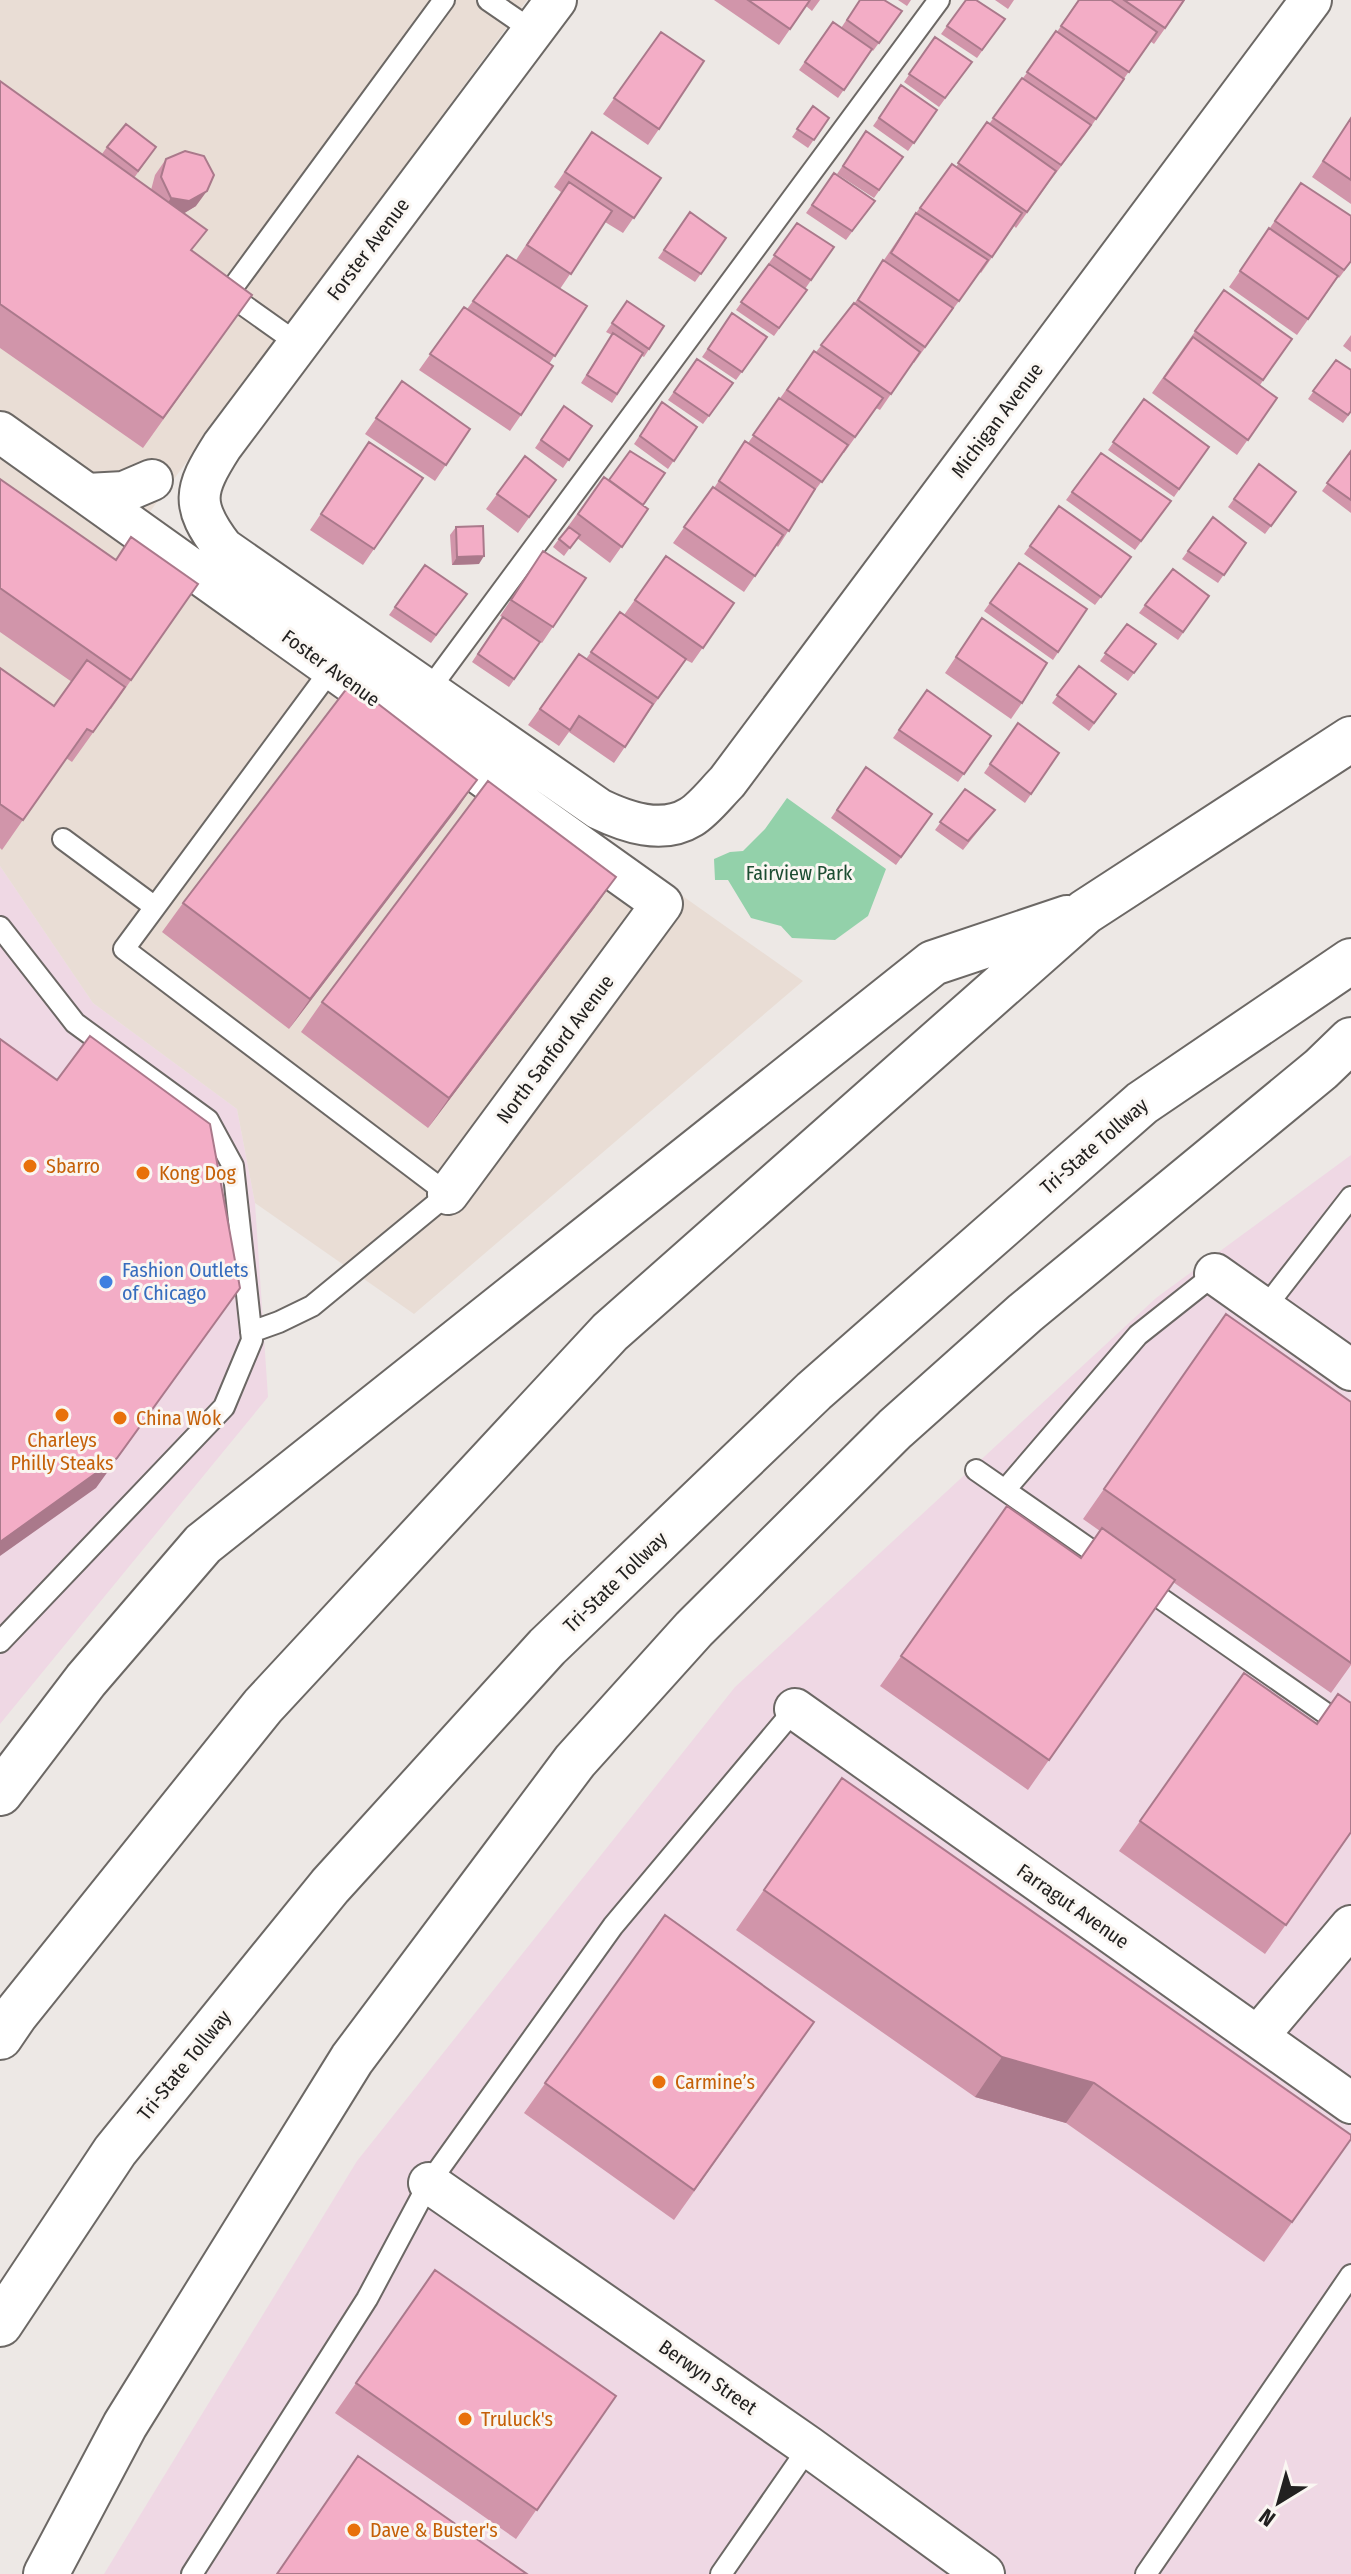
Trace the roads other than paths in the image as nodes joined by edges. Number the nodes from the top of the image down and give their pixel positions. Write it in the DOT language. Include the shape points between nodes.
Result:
graph roads {
  1 [pos="444,0"];
  2 [pos="488,0"];
  3 [pos="939,0"];
  4 [pos="1311,0"];
  5 [pos="545,15"];
  6 [pos="297,343"];
  7 [pos="0,432"];
  8 [pos="152,480"];
  9 [pos="87,494"];
  10 [pos="198,508"];
  11 [pos="332,668"];
  12 [pos="428,691"];
  13 [pos="1351,739"];
  14 [pos="670,824"];
  15 [pos="63,839"];
  16 [pos="662,904"];
  17 [pos="155,907"];
  18 [pos="1085,912"];
  19 [pos="0,927"];
  20 [pos="1351,961"];
  21 [pos="1351,1040"];
  22 [pos="448,1194"];
  23 [pos="1351,1197"];
  24 [pos="1215,1274"];
  25 [pos="1264,1309"];
  26 [pos="251,1332"];
  27 [pos="1351,1370"];
  28 [pos="976,1470"];
  29 [pos="1005,1490"];
  30 [pos="0,1642"];
  31 [pos="795,1709"];
  32 [pos="1351,1731"];
  33 [pos="0,1793"];
  34 [pos="1351,1926"];
  35 [pos="1258,2036"];
  36 [pos="0,2037"];
  37 [pos="1351,2103"];
  38 [pos="429,2183"];
  39 [pos="1351,2275"];
  40 [pos="0,2324"];
  41 [pos="809,2447"];
  42 [pos="46,2574"];
  43 [pos="192,2574"];
  44 [pos="721,2574"];
  45 [pos="984,2574"];
  46 [pos="1146,2574"];
  1 -- 6 [label="lane" via="228,294"];
  2 -- 5 [label="lane"];
  3 -- 12 [label="lane"];
  4 -- 14 [label="street, Michigan Avenue" via="727,782 689,818"];
  5 -- 6 [label="street, Forster Avenue"];
  6 -- 10 [label="street, Forster Avenue" via="203,476"];
  7 -- 9 [label="street, Foster Avenue"];
  8 -- 9 [label="street" via="124,492"];
  9 -- 11 [label="street, Foster Avenue"];
  10 -- 12 [label="street, Foster Avenue" via="223,548"];
  11 -- 16 [label="street, Foster Avenue"];
  11 -- 17 [label="lane"];
  12 -- 14 [label="street, Foster Avenue" via="599,809 623,821"];
  13 -- 18 [label="highway"];
  15 -- 17 [label="lane"];
  16 -- 22 [label="street, North Sanford Avenue"];
  17 -- 22 [label="lane" via="124,949"];
  18 -- 33 [label="highway" via="933,963 203,1544 86,1680"];
  18 -- 36 [label="highway" via="610,1332 263,1706"];
  19 -- 26 [label="lane" via="75,1023 208,1120 233,1166"];
  20 -- 40 [label="highway, Tri-State Tollway" via="1142,1103 814,1391 547,1647 330,1886 115,2151"];
  21 -- 42 [label="highway" via="895,1429 694,1629 575,1761 352,2059 125,2425"];
  22 -- 26 [label="lane" via="312,1306"];
  23 -- 25 [label="lane"];
  24 -- 25 [label="street"];
  24 -- 29 [label="lane" via="1138,1335"];
  25 -- 27 [label="street"];
  26 -- 30 [label="lane" via="224,1407"];
  28 -- 29 [label="lane"];
  29 -- 32 [label="lane"];
  31 -- 35 [label="street, Farragut Avenue"];
  31 -- 38 [label="lane" via="613,1926"];
  34 -- 35 [label="street"];
  35 -- 37 [label="street, Farragut Avenue"];
  38 -- 41 [label="street, Berwyn Street"];
  38 -- 43 [label="lane" via="367,2299"];
  39 -- 46 [label="lane"];
  41 -- 44 [label="lane"];
  41 -- 45 [label="street, Berwyn Street"];
}
